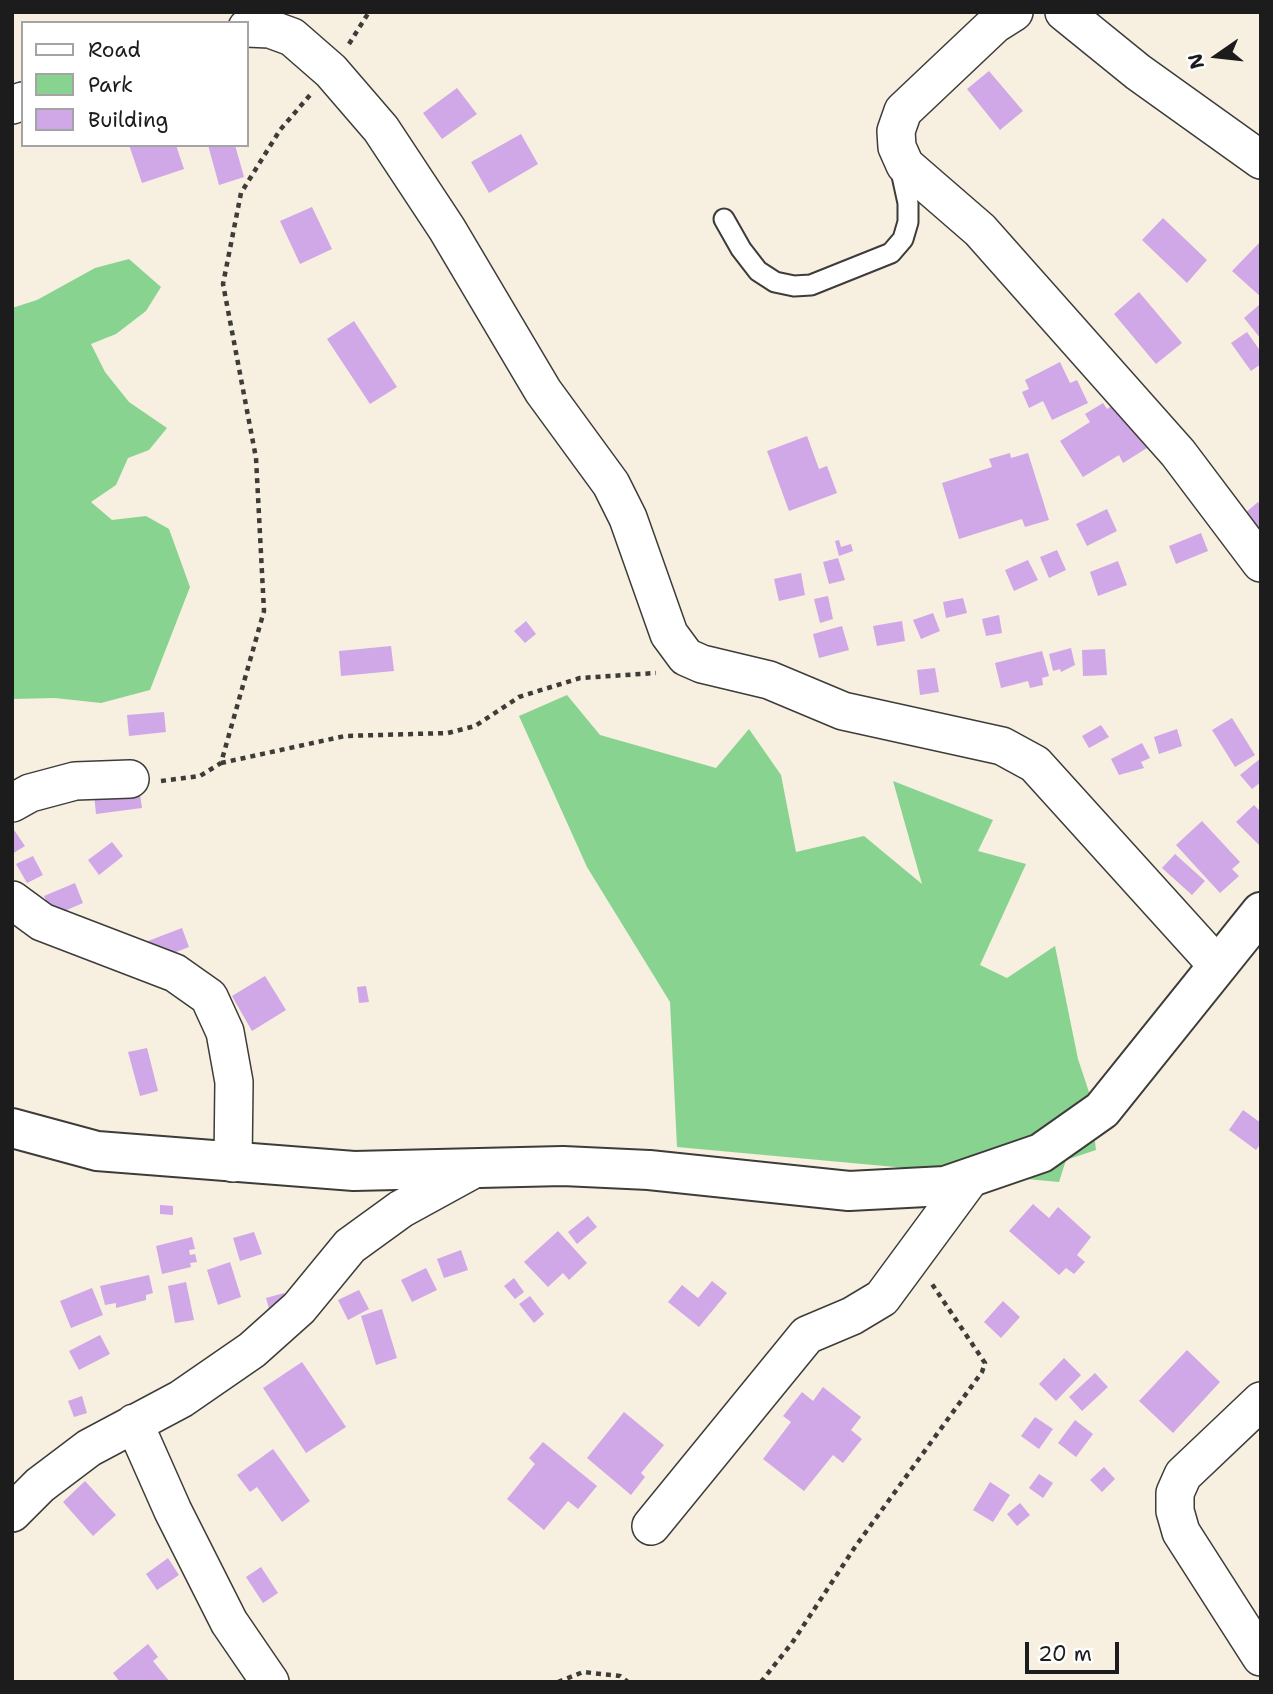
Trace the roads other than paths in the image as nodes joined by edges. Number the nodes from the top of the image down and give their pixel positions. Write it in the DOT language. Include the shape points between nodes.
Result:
graph roads {
  1 [pos="261,12"];
  2 [pos="1014,12"];
  3 [pos="1064,12"];
  4 [pos="248,25"];
  5 [pos="248,26"];
  6 [pos="897,148"];
  7 [pos="1261,160"];
  8 [pos="724,219"];
  9 [pos="1261,563"];
  10 [pos="130,779"];
  11 [pos="12,803"];
  12 [pos="12,900"];
  13 [pos="1261,912"];
  14 [pos="1217,965"];
  15 [pos="12,1128"];
  16 [pos="233,1163"];
  17 [pos="474,1169"];
  18 [pos="969,1180"];
  19 [pos="1261,1401"];
  20 [pos="134,1423"];
  21 [pos="12,1514"];
  22 [pos="651,1527"];
  23 [pos="1261,1657"];
  24 [pos="270,1682"];
  1 -- 4 [label="street"];
  2 -- 6 [label="street" via="995,24 903,111 896,131"];
  3 -- 7 [label="street" via="1138,72"];
  5 -- 14 [label="street" via="292,37 331,71 381,129 447,229 543,391 611,484 628,518 669,634 686,657 769,680 843,711 1002,746 1035,764"];
  6 -- 8 [label="lane" via="908,203 903,239 891,253 857,267 811,285 775,282 758,271"];
  6 -- 9 [label="street" via="905,165 980,230 1178,453"];
  10 -- 11 [label="street" via="75,781 30,793"];
  12 -- 16 [label="street" via="41,922 175,974 209,997 225,1032 234,1082"];
  13 -- 14 [label="street"];
  14 -- 18 [label="street" via="1101,1110 1041,1153"];
  15 -- 16 [label="street" via="97,1151"];
  16 -- 17 [label="street" via="354,1171"];
  17 -- 18 [label="street" via="563,1166 649,1170 849,1191 933,1188"];
  17 -- 20 [label="street" via="401,1209 350,1246 299,1308 252,1350 181,1399"];
  18 -- 22 [label="street" via="882,1298 807,1335"];
  19 -- 23 [label="street" via="1183,1475 1175,1493 1175,1511 1181,1532"];
  20 -- 21 [label="street" via="89,1448"];
  20 -- 24 [label="street" via="229,1622"];
}
